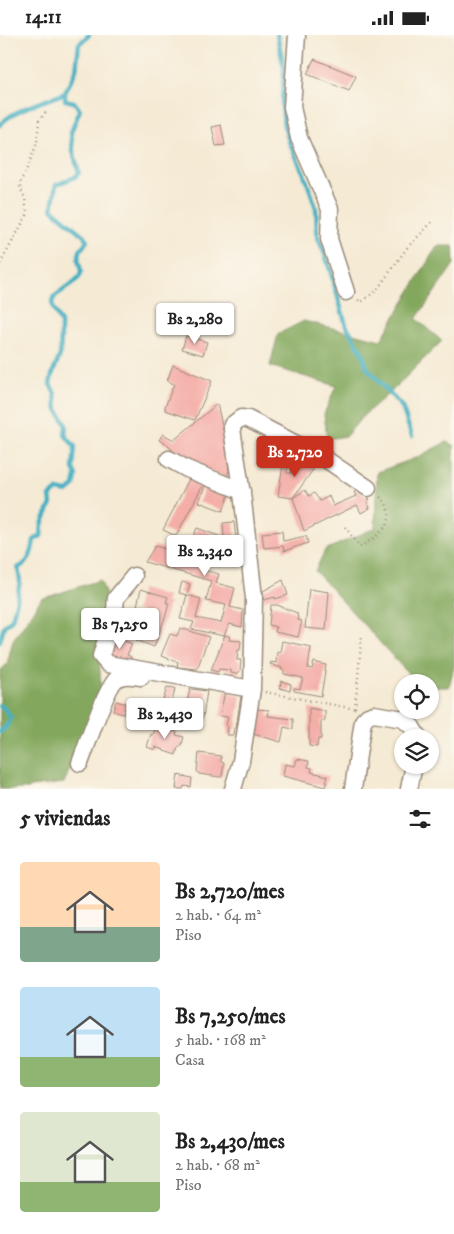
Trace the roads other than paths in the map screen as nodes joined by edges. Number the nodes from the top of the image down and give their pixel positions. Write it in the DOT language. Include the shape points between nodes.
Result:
graph roads {
  1 [pos="298,36"];
  2 [pos="346,292"];
  3 [pos="169,459"];
  4 [pos="368,488"];
  5 [pos="242,491"];
  6 [pos="134,576"];
  7 [pos="206,680"];
  8 [pos="252,689"];
  9 [pos="413,729"];
  10 [pos="80,763"];
  11 [pos="412,774"];
  12 [pos="233,789"];
  13 [pos="353,789"];
  14 [pos="409,789"];
  1 -- 2 [label="street" via="292,107 299,139 330,209 329,239"];
  3 -- 5 [label="street"];
  4 -- 5 [label="street" via="327,460 241,418 235,421 232,429"];
  5 -- 8 [label="street" via="254,598"];
  6 -- 7 [label="street" via="116,598 116,609 101,656 104,661"];
  7 -- 8 [label="street"];
  7 -- 10 [label="street" via="178,682 126,676 116,679"];
  8 -- 12 [label="street" via="241,761"];
  9 -- 13 [label="street" via="403,719 359,715"];
  11 -- 14 [label="street"];
}
